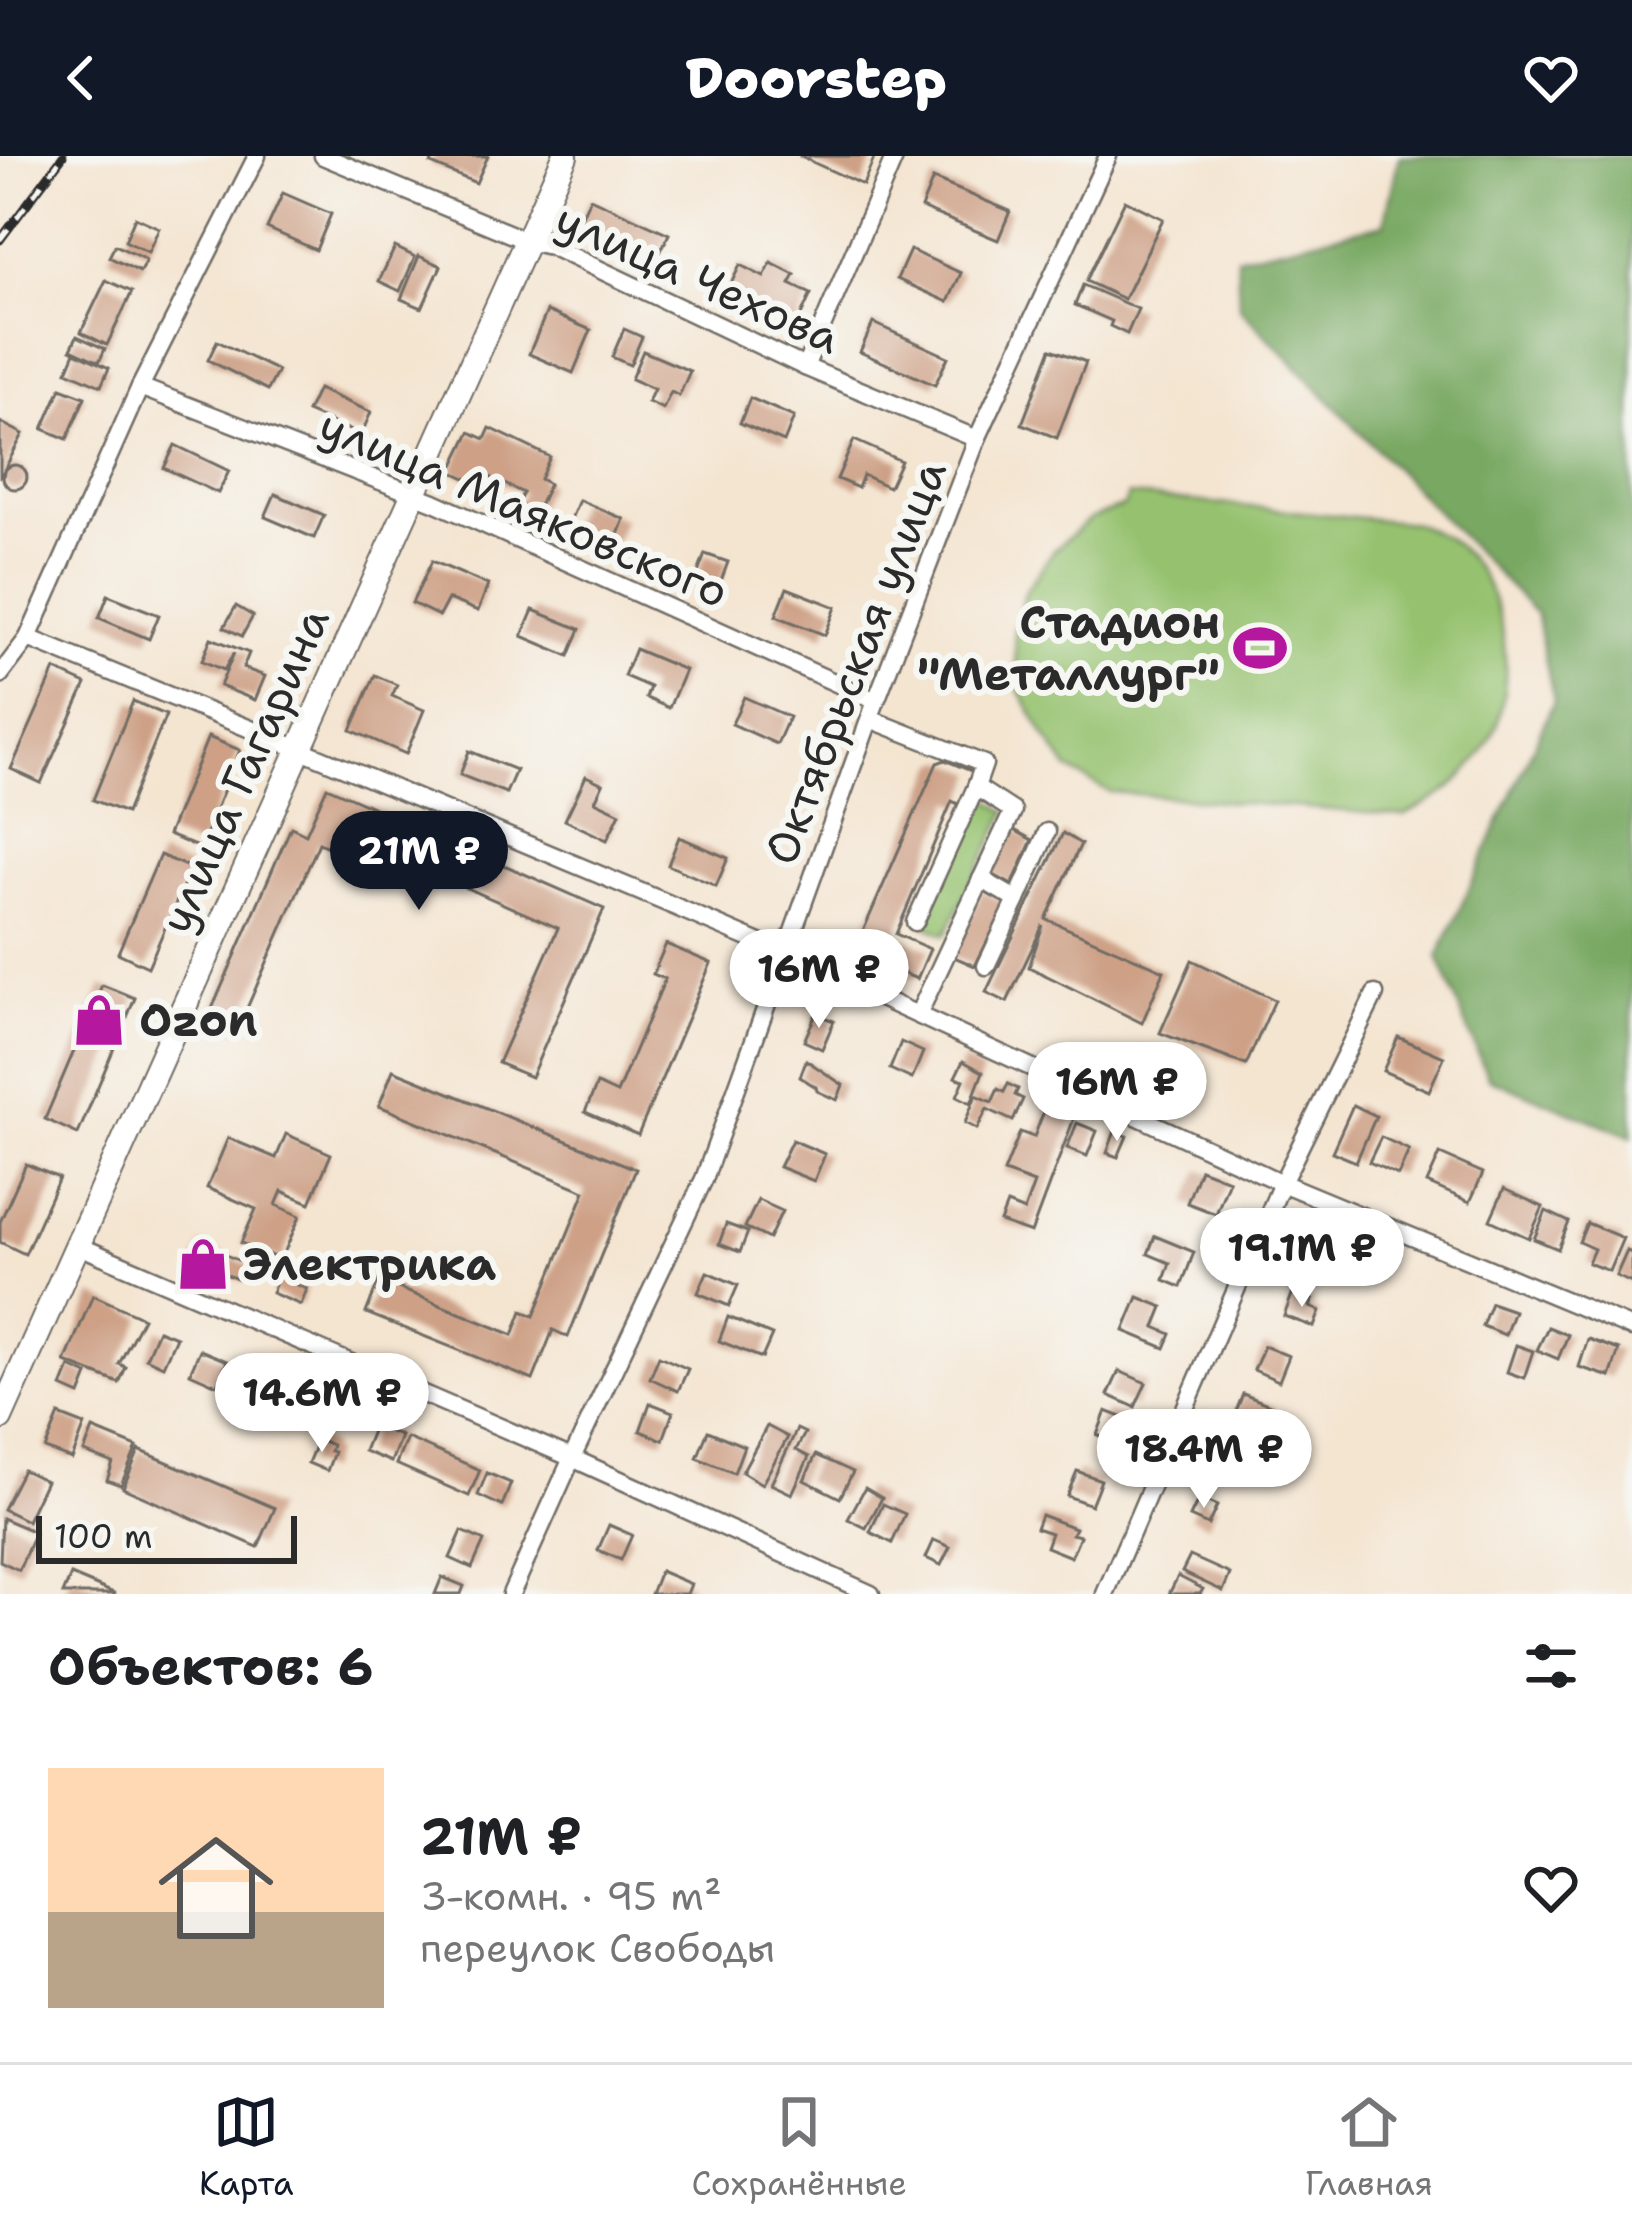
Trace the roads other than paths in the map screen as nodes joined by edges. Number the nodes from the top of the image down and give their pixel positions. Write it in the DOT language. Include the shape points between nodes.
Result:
graph roads {
  1 [pos="257,156"];
  2 [pos="323,156"];
  3 [pos="565,156"];
  4 [pos="895,156"];
  5 [pos="1108,156"];
  6 [pos="527,241"];
  7 [pos="805,367"];
  8 [pos="140,387"];
  9 [pos="977,439"];
  10 [pos="411,495"];
  11 [pos="28,638"];
  12 [pos="0,675"];
  13 [pos="873,710"];
  14 [pos="301,749"];
  15 [pos="976,788"];
  16 [pos="1047,832"];
  17 [pos="981,879"];
  18 [pos="1018,900"];
  19 [pos="915,922"];
  20 [pos="783,953"];
  21 [pos="986,966"];
  22 [pos="1375,994"];
  23 [pos="918,1015"];
  24 [pos="1282,1183"];
  25 [pos="77,1245"];
  26 [pos="1632,1328"];
  27 [pos="0,1418"];
  28 [pos="572,1457"];
  29 [pos="511,1594"];
  30 [pos="871,1594"];
  31 [pos="1105,1594"];
  1 -- 8 [label="street"];
  2 -- 6 [label="street, улица Чехова"];
  3 -- 6 [label="main road, улица Гагарина"];
  4 -- 7 [label="street"];
  5 -- 9 [label="street, Октябрьская улица"];
  6 -- 7 [label="street, улица Чехова"];
  6 -- 10 [label="main road, улица Гагарина"];
  7 -- 9 [label="street, улица Чехова"];
  8 -- 10 [label="street, улица Маяковского"];
  8 -- 11 [label="street"];
  9 -- 13 [label="street, Октябрьская улица"];
  10 -- 13 [label="street, улица Маяковского"];
  10 -- 14 [label="main road, улица Гагарина"];
  11 -- 12 [label="street"];
  11 -- 14 [label="street"];
  13 -- 15 [label="street, улица Маяковского" via="984,764"];
  13 -- 20 [label="street, Октябрьская улица"];
  14 -- 20 [label="street"];
  14 -- 25 [label="main road, улица Гагарина"];
  15 -- 17 [label="street" via="1012,811"];
  15 -- 19 [label="street"];
  16 -- 18 [label="street"];
  17 -- 18 [label="street"];
  17 -- 23 [label="street"];
  18 -- 21 [label="street"];
  20 -- 23 [label="street"];
  20 -- 28 [label="street, Октябрьская улица" via="704,1179"];
  22 -- 24 [label="street"];
  23 -- 24 [label="street"];
  24 -- 26 [label="street"];
  24 -- 31 [label="street"];
  25 -- 27 [label="main road, улица Гагарина"];
  25 -- 28 [label="street"];
  28 -- 29 [label="street, Октябрьская улица"];
  28 -- 30 [label="street"];
}
